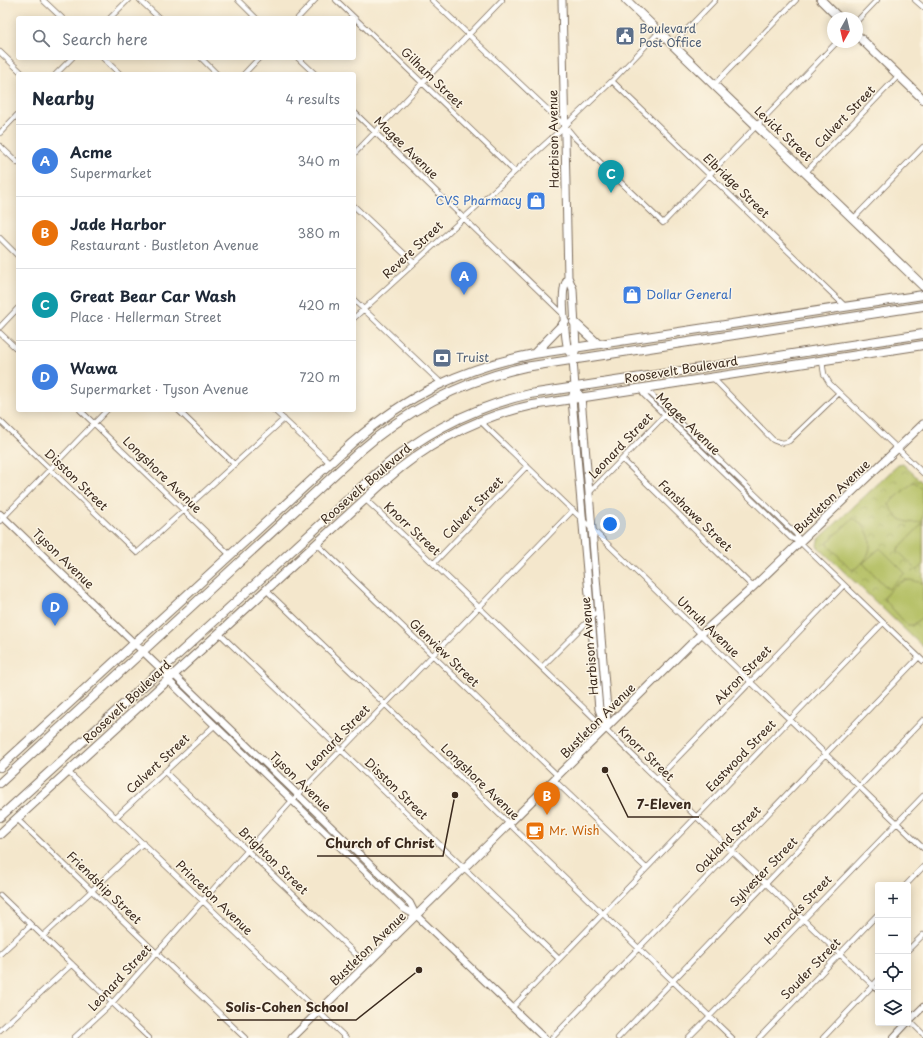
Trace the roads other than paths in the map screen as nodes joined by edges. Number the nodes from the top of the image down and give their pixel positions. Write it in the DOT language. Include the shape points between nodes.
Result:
graph roads {
  1 [pos="43,0"];
  2 [pos="128,0"];
  3 [pos="140,0"];
  4 [pos="238,0"];
  5 [pos="315,0"];
  6 [pos="336,0"];
  7 [pos="432,0"];
  8 [pos="562,0"];
  9 [pos="715,0"];
  10 [pos="796,0"];
  11 [pos="820,0"];
  12 [pos="877,0"];
  13 [pos="915,0"];
  14 [pos="500,1"];
  15 [pos="631,2"];
  16 [pos="923,7"];
  17 [pos="833,12"];
  18 [pos="863,15"];
  19 [pos="60,16"];
  20 [pos="112,16"];
  21 [pos="157,16"];
  22 [pos="254,16"];
  23 [pos="300,16"];
  24 [pos="353,16"];
  25 [pos="356,19"];
  26 [pos="659,32"];
  27 [pos="469,35"];
  28 [pos="863,41"];
  29 [pos="672,45"];
  30 [pos="831,48"];
  31 [pos="0,52"];
  32 [pos="70,60"];
  33 [pos="105,60"];
  34 [pos="202,60"];
  35 [pos="257,60"];
  36 [pos="300,60"];
  37 [pos="21,72"];
  38 [pos="58,72"];
  39 [pos="118,72"];
  40 [pos="215,72"];
  41 [pos="246,72"];
  42 [pos="312,72"];
  43 [pos="899,75"];
  44 [pos="612,81"];
  45 [pos="422,83"];
  46 [pos="714,85"];
  47 [pos="923,99"];
  48 [pos="356,114"];
  49 [pos="16,116"];
  50 [pos="564,126"];
  51 [pos="756,126"];
  52 [pos="375,132"];
  53 [pos="0,133"];
  54 [pos="0,146"];
  55 [pos="923,147"];
  56 [pos="356,152"];
  57 [pos="16,161"];
  58 [pos="514,171"];
  59 [pos="806,172"];
  60 [pos="709,175"];
  61 [pos="356,208"];
  62 [pos="463,218"];
  63 [pos="854,218"];
  64 [pos="0,238"];
  65 [pos="16,254"];
  66 [pos="414,263"];
  67 [pos="568,277"];
  68 [pos="923,286"];
  69 [pos="923,295"];
  70 [pos="356,302"];
  71 [pos="923,306"];
  72 [pos="846,307"];
  73 [pos="364,309"];
  74 [pos="16,310"];
  75 [pos="826,310"];
  76 [pos="356,316"];
  77 [pos="565,319"];
  78 [pos="574,322"];
  79 [pos="0,327"];
  80 [pos="780,328"];
  81 [pos="0,333"];
  82 [pos="923,334"];
  83 [pos="647,337"];
  84 [pos="696,341"];
  85 [pos="598,344"];
  86 [pos="923,345"];
  87 [pos="16,348"];
  88 [pos="576,348"];
  89 [pos="567,349"];
  90 [pos="813,351"];
  91 [pos="534,354"];
  92 [pos="573,360"];
  93 [pos="822,361"];
  94 [pos="773,368"];
  95 [pos="712,378"];
  96 [pos="441,383"];
  97 [pos="575,387"];
  98 [pos="640,388"];
  99 [pos="839,393"];
  100 [pos="576,398"];
  101 [pos="668,411"];
  102 [pos="82,412"];
  103 [pos="105,412"];
  104 [pos="180,412"];
  105 [pos="276,412"];
  106 [pos="664,415"];
  107 [pos="284,419"];
  108 [pos="0,421"];
  109 [pos="480,421"];
  110 [pos="94,424"];
  111 [pos="923,424"];
  112 [pos="898,449"];
  113 [pos="622,459"];
  114 [pos="330,464"];
  115 [pos="234,465"];
  116 [pos="527,466"];
  117 [pos="50,469"];
  118 [pos="730,471"];
  119 [pos="923,473"];
  120 [pos="726,475"];
  121 [pos="588,494"];
  122 [pos="365,498"];
  123 [pos="573,510"];
  124 [pos="184,511"];
  125 [pos="1,517"];
  126 [pos="582,520"];
  127 [pos="591,528"];
  128 [pos="800,542"];
  129 [pos="316,543"];
  130 [pos="230,555"];
  131 [pos="434,563"];
  132 [pos="844,584"];
  133 [pos="753,587"];
  134 [pos="266,590"];
  135 [pos="479,606"];
  136 [pos="598,611"];
  137 [pos="592,618"];
  138 [pos="883,623"];
  139 [pos="219,633"];
  140 [pos="701,634"];
  141 [pos="134,643"];
  142 [pos="142,651"];
  143 [pos="432,655"];
  144 [pos="921,659"];
  145 [pos="542,667"];
  146 [pos="162,670"];
  147 [pos="171,677"];
  148 [pos="751,681"];
  149 [pos="385,704"];
  150 [pos="115,714"];
  151 [pos="790,720"];
  152 [pos="923,720"];
  153 [pos="215,725"];
  154 [pos="606,729"];
  155 [pos="233,732"];
  156 [pos="228,737"];
  157 [pos="342,750"];
  158 [pos="826,754"];
  159 [pos="0,766"];
  160 [pos="68,772"];
  161 [pos="165,772"];
  162 [pos="556,778"];
  163 [pos="658,779"];
  164 [pos="0,783"];
  165 [pos="860,787"];
  166 [pos="297,795"];
  167 [pos="923,796"];
  168 [pos="292,801"];
  169 [pos="696,816"];
  170 [pos="0,817"];
  171 [pos="115,818"];
  172 [pos="17,819"];
  173 [pos="897,823"];
  174 [pos="510,824"];
  175 [pos="0,834"];
  176 [pos="143,843"];
  177 [pos="923,848"];
  178 [pos="247,850"];
  179 [pos="731,851"];
  180 [pos="923,867"];
  181 [pos="464,868"];
  182 [pos="646,868"];
  183 [pos="909,882"];
  184 [pos="766,884"];
  185 [pos="92,890"];
  186 [pos="0,895"];
  187 [pos="202,901"];
  188 [pos="603,913"];
  189 [pos="417,916"];
  190 [pos="875,917"];
  191 [pos="803,920"];
  192 [pos="31,925"];
  193 [pos="923,935"];
  194 [pos="42,936"];
  195 [pos="911,947"];
  196 [pos="639,948"];
  197 [pos="157,953"];
  198 [pos="0,954"];
  199 [pos="840,954"];
  200 [pos="558,959"];
  201 [pos="72,964"];
  202 [pos="367,965"];
  203 [pos="673,981"];
  204 [pos="875,984"];
  205 [pos="873,986"];
  206 [pos="112,1003"];
  207 [pos="923,1007"];
  208 [pos="512,1008"];
  209 [pos="319,1012"];
  210 [pos="710,1016"];
  211 [pos="911,1018"];
  212 [pos="911,1024"];
  213 [pos="904,1026"];
  214 [pos="0,1030"];
  215 [pos="923,1034"];
  216 [pos="74,1038"];
  217 [pos="149,1038"];
  218 [pos="245,1038"];
  219 [pos="292,1038"];
  220 [pos="346,1038"];
  221 [pos="544,1038"];
  222 [pos="552,1038"];
  223 [pos="618,1038"];
  224 [pos="688,1038"];
  225 [pos="732,1038"];
  226 [pos="759,1038"];
  227 [pos="823,1038"];
  228 [pos="893,1038"];
  1 -- 19 [label="street"];
  2 -- 20 [label="street"];
  3 -- 21 [label="street"];
  4 -- 22 [label="street"];
  5 -- 23 [label="street"];
  6 -- 24 [label="street, Gilham Street"];
  7 -- 27 [label="street"];
  8 -- 50 [label="main road, Harbison Avenue"];
  9 -- 29 [label="street"];
  10 -- 46 [label="street"];
  11 -- 17 [label="highway"];
  12 -- 18 [label="street"];
  13 -- 16 [label="street"];
  14 -- 27 [label="street"];
  15 -- 26 [label="highway, Levick Street"];
  25 -- 45 [label="street, Gilham Street"];
  26 -- 29 [label="highway, Levick Street"];
  26 -- 44 [label="street, Revere Street"];
  27 -- 45 [label="street"];
  27 -- 50 [label="street"];
  28 -- 43 [label="highway"];
  29 -- 46 [label="highway, Levick Street"];
  30 -- 51 [label="street"];
  31 -- 37 [label="street"];
  32 -- 38 [label="street"];
  33 -- 39 [label="street"];
  34 -- 40 [label="street"];
  35 -- 41 [label="street"];
  36 -- 42 [label="street"];
  43 -- 47 [label="highway"];
  43 -- 59 [label="street, Calvert Street"];
  44 -- 50 [label="street, Revere Street"];
  44 -- 60 [label="street, Elbridge Street"];
  45 -- 52 [label="street"];
  45 -- 58 [label="street, Gilham Street"];
  46 -- 51 [label="highway, Levick Street"];
  48 -- 52 [label="street, Magee Avenue"];
  49 -- 53 [label="street"];
  50 -- 58 [label="street, Revere Street"];
  50 -- 60 [label="street" via="663,223"];
  50 -- 67 [label="main road, Harbison Avenue"];
  51 -- 59 [label="highway, Levick Street"];
  51 -- 60 [label="street"];
  52 -- 56 [label="street"];
  52 -- 62 [label="street, Magee Avenue"];
  54 -- 57 [label="street"];
  55 -- 63 [label="street"];
  58 -- 62 [label="street, Revere Street"];
  59 -- 63 [label="highway, Levick Street"];
  60 -- 72 [label="street, Elbridge Street"];
  61 -- 66 [label="street"];
  62 -- 66 [label="street, Revere Street"];
  62 -- 77 [label="street, Magee Avenue"];
  63 -- 68 [label="highway, Levick Street"];
  64 -- 65 [label="street"];
  66 -- 73 [label="street, Revere Street"];
  67 -- 77 [label="main road, Harbison Avenue" via="564,289"];
  67 -- 78 [label="main road, Harbison Avenue" via="573,289"];
  69 -- 72 [label="highway"];
  70 -- 73 [label="street"];
  71 -- 80 [label="highway"];
  72 -- 75 [label="highway"];
  73 -- 76 [label="street, Revere Street"];
  73 -- 96 [label="street"];
  74 -- 79 [label="street"];
  75 -- 80 [label="highway"];
  75 -- 83 [label="highway"];
  77 -- 89 [label="main road, Harbison Avenue"];
  77 -- 91 [label="highway"];
  78 -- 85 [label="highway"];
  78 -- 88 [label="main road, Harbison Avenue"];
  80 -- 84 [label="highway"];
  81 -- 87 [label="street"];
  82 -- 90 [label="highway, Roosevelt Boulevard"];
  83 -- 84 [label="highway"];
  83 -- 85 [label="highway"];
  84 -- 92 [label="highway"];
  85 -- 88 [label="highway"];
  86 -- 93 [label="highway, Roosevelt Boulevard"];
  88 -- 89 [label="highway"];
  88 -- 92 [label="main road, Harbison Avenue"];
  89 -- 91 [label="highway"];
  89 -- 92 [label="main road, Harbison Avenue"];
  90 -- 94 [label="highway"];
  90 -- 97 [label="highway, Roosevelt Boulevard"];
  91 -- 96 [label="highway" via="485,366"];
  92 -- 97 [label="main road, Harbison Avenue"];
  92 -- 142 [label="highway" via="518,369 477,380 429,402 393,424 360,451"];
  93 -- 94 [label="highway, Roosevelt Boulevard"];
  93 -- 99 [label="street" via="826,378"];
  94 -- 95 [label="highway, Roosevelt Boulevard"];
  95 -- 98 [label="highway, Roosevelt Boulevard"];
  95 -- 99 [label="street" via="779,443 789,440"];
  96 -- 114 [label="highway" via="387,415"];
  97 -- 100 [label="main road, Harbison Avenue"];
  97 -- 146 [label="highway, Roosevelt Boulevard" via="486,406 442,426 409,446"];
  98 -- 100 [label="highway, Roosevelt Boulevard"];
  98 -- 101 [label="street, Magee Avenue" via="651,394"];
  98 -- 106 [label="street, Magee Avenue"];
  99 -- 112 [label="street"];
  100 -- 109 [label="highway, Roosevelt Boulevard" via="520,408"];
  100 -- 121 [label="main road, Harbison Avenue"];
  100 -- 126 [label="main road, Harbison Avenue"];
  101 -- 106 [label="street, Leonard Street"];
  101 -- 118 [label="street, Magee Avenue"];
  102 -- 110 [label="street, Longshore Avenue"];
  103 -- 110 [label="street"];
  104 -- 115 [label="street"];
  105 -- 107 [label="street"];
  106 -- 113 [label="street, Leonard Street"];
  106 -- 120 [label="street, Magee Avenue"];
  107 -- 114 [label="street"];
  107 -- 115 [label="street"];
  108 -- 117 [label="street, Disston Street"];
  109 -- 116 [label="street, Unruh Avenue"];
  109 -- 122 [label="highway, Roosevelt Boulevard" via="447,436 416,455"];
  110 -- 117 [label="street"];
  110 -- 124 [label="street, Longshore Avenue"];
  111 -- 112 [label="main road, Bustleton Avenue"];
  112 -- 119 [label="street"];
  112 -- 128 [label="main road, Bustleton Avenue"];
  113 -- 121 [label="street, Leonard Street"];
  113 -- 133 [label="street, Fanshawe Street"];
  114 -- 130 [label="highway"];
  115 -- 124 [label="street"];
  116 -- 123 [label="street, Unruh Avenue"];
  116 -- 131 [label="street, Calvert Street"];
  117 -- 124 [label="street, Disston Street" via="138,554"];
  117 -- 125 [label="street"];
  118 -- 120 [label="street"];
  118 -- 128 [label="street, Magee Avenue" via="796,534"];
  120 -- 128 [label="street, Magee Avenue" via="791,538"];
  121 -- 127 [label="main road, Harbison Avenue"];
  122 -- 129 [label="highway, Roosevelt Boulevard"];
  122 -- 131 [label="street, Knorr Street"];
  123 -- 126 [label="street, Unruh Avenue"];
  123 -- 135 [label="street, Leonard Street"];
  124 -- 130 [label="street, Longshore Avenue"];
  125 -- 141 [label="street, Tyson Avenue"];
  126 -- 127 [label="street, Unruh Avenue"];
  126 -- 137 [label="main road, Harbison Avenue"];
  127 -- 136 [label="main road, Harbison Avenue"];
  127 -- 140 [label="street, Unruh Avenue"];
  128 -- 132 [label="street, Magee Avenue"];
  128 -- 133 [label="main road, Bustleton Avenue"];
  129 -- 134 [label="highway, Roosevelt Boulevard"];
  129 -- 143 [label="street, Glenview Street"];
  130 -- 141 [label="highway"];
  131 -- 135 [label="street, Knorr Street"];
  132 -- 138 [label="street, Magee Avenue"];
  132 -- 148 [label="street, Akron Street"];
  133 -- 140 [label="main road, Bustleton Avenue"];
  134 -- 139 [label="highway, Roosevelt Boulevard"];
  134 -- 149 [label="street, Longshore Avenue"];
  135 -- 143 [label="street, Leonard Street"];
  135 -- 145 [label="street, Knorr Street"];
  136 -- 137 [label="street"];
  136 -- 154 [label="main road, Harbison Avenue" via="607,708"];
  137 -- 145 [label="street"];
  137 -- 154 [label="main road, Harbison Avenue" via="599,709"];
  138 -- 144 [label="street, Magee Avenue"];
  138 -- 151 [label="street, Eastwood Street"];
  139 -- 147 [label="highway, Roosevelt Boulevard"];
  139 -- 157 [label="street, Disston Street"];
  140 -- 148 [label="street, Unruh Avenue"];
  140 -- 154 [label="main road, Bustleton Avenue"];
  141 -- 142 [label="street, Tyson Avenue"];
  141 -- 159 [label="highway"];
  142 -- 146 [label="street, Tyson Avenue"];
  142 -- 164 [label="highway"];
  143 -- 149 [label="street, Leonard Street"];
  143 -- 162 [label="street, Glenview Street"];
  144 -- 158 [label="street, Oakland Street"];
  145 -- 154 [label="street, Knorr Street"];
  146 -- 147 [label="street, Tyson Avenue"];
  146 -- 150 [label="highway, Roosevelt Boulevard"];
  147 -- 153 [label="street, Tyson Avenue"];
  147 -- 155 [label="street, Tyson Avenue"];
  147 -- 160 [label="highway, Roosevelt Boulevard"];
  148 -- 151 [label="street, Unruh Avenue"];
  148 -- 163 [label="street, Akron Street"];
  149 -- 157 [label="street, Leonard Street"];
  149 -- 174 [label="street, Longshore Avenue"];
  150 -- 160 [label="highway"];
  150 -- 170 [label="highway, Roosevelt Boulevard"];
  151 -- 158 [label="street, Unruh Avenue"];
  151 -- 169 [label="street, Eastwood Street"];
  152 -- 165 [label="street, Sylvester Street"];
  153 -- 156 [label="street, Tyson Avenue"];
  153 -- 161 [label="street, Calvert Street"];
  154 -- 162 [label="main road, Bustleton Avenue"];
  154 -- 163 [label="street, Knorr Street"];
  155 -- 156 [label="street"];
  155 -- 166 [label="street, Tyson Avenue"];
  156 -- 168 [label="street, Tyson Avenue"];
  157 -- 166 [label="street, Leonard Street"];
  157 -- 181 [label="street, Disston Street"];
  158 -- 165 [label="street, Unruh Avenue"];
  158 -- 179 [label="street, Oakland Street"];
  160 -- 171 [label="street, Princeton Avenue"];
  160 -- 172 [label="highway, Roosevelt Boulevard"];
  161 -- 171 [label="street, Calvert Street"];
  161 -- 178 [label="street, Brighton Street"];
  162 -- 174 [label="main road, Bustleton Avenue"];
  162 -- 182 [label="street, Glenview Street"];
  163 -- 169 [label="street, Knorr Street"];
  165 -- 173 [label="street, Unruh Avenue"];
  165 -- 184 [label="street, Sylvester Street"];
  166 -- 168 [label="street, Leonard Street"];
  166 -- 189 [label="street, Tyson Avenue" via="410,903"];
  167 -- 173 [label="street, Horrocks Street"];
  168 -- 178 [label="street, Leonard Street"];
  168 -- 189 [label="street, Tyson Avenue" via="404,908"];
  169 -- 179 [label="street, Knorr Street"];
  169 -- 182 [label="street, Eastwood Street"];
  171 -- 176 [label="street, Princeton Avenue"];
  172 -- 175 [label="highway, Roosevelt Boulevard"];
  172 -- 185 [label="street, Friendship Street"];
  173 -- 177 [label="street, Unruh Avenue"];
  173 -- 191 [label="street, Horrocks Street"];
  174 -- 181 [label="main road, Bustleton Avenue"];
  174 -- 188 [label="street, Longshore Avenue"];
  176 -- 185 [label="street"];
  176 -- 187 [label="street, Princeton Avenue"];
  178 -- 187 [label="street, Leonard Street"];
  178 -- 202 [label="street, Brighton Street"];
  179 -- 184 [label="street, Knorr Street"];
  179 -- 196 [label="street, Oakland Street"];
  180 -- 183 [label="street"];
  181 -- 189 [label="main road, Bustleton Avenue"];
  181 -- 200 [label="street, Disston Street"];
  182 -- 188 [label="street, Eastwood Street"];
  184 -- 191 [label="street, Knorr Street"];
  184 -- 203 [label="street, Sylvester Street"];
  185 -- 194 [label="street"];
  185 -- 197 [label="street, Friendship Street"];
  186 -- 192 [label="street"];
  187 -- 197 [label="street, Leonard Street"];
  187 -- 209 [label="street, Princeton Avenue"];
  188 -- 196 [label="street, Longshore Avenue"];
  188 -- 200 [label="street, Eastwood Street"];
  189 -- 202 [label="main road, Bustleton Avenue"];
  189 -- 208 [label="street, Tyson Avenue"];
  190 -- 199 [label="street, Souder Street"];
  191 -- 199 [label="street, Knorr Street"];
  191 -- 210 [label="street, Horrocks Street"];
  192 -- 194 [label="street"];
  192 -- 198 [label="street"];
  193 -- 195 [label="street"];
  194 -- 201 [label="street"];
  196 -- 203 [label="street, Longshore Avenue"];
  196 -- 222 [label="street, Oakland Street"];
  197 -- 206 [label="street, Leonard Street"];
  197 -- 218 [label="street, Friendship Street"];
  199 -- 205 [label="street, Knorr Street"];
  199 -- 226 [label="street, Souder Street"];
  200 -- 208 [label="street, Eastwood Street"];
  201 -- 206 [label="street"];
  201 -- 214 [label="street"];
  202 -- 209 [label="main road, Bustleton Avenue"];
  203 -- 210 [label="street, Longshore Avenue"];
  203 -- 223 [label="street, Sylvester Street"];
  204 -- 205 [label="street"];
  205 -- 227 [label="street"];
  206 -- 216 [label="street, Leonard Street"];
  206 -- 217 [label="street"];
  207 -- 211 [label="street"];
  208 -- 221 [label="street, Tyson Avenue"];
  209 -- 219 [label="main road, Bustleton Avenue"];
  209 -- 220 [label="street, Princeton Avenue"];
  210 -- 224 [label="street, Horrocks Street"];
  210 -- 225 [label="street, Longshore Avenue"];
  212 -- 215 [label="street"];
  213 -- 228 [label="street"];
}
